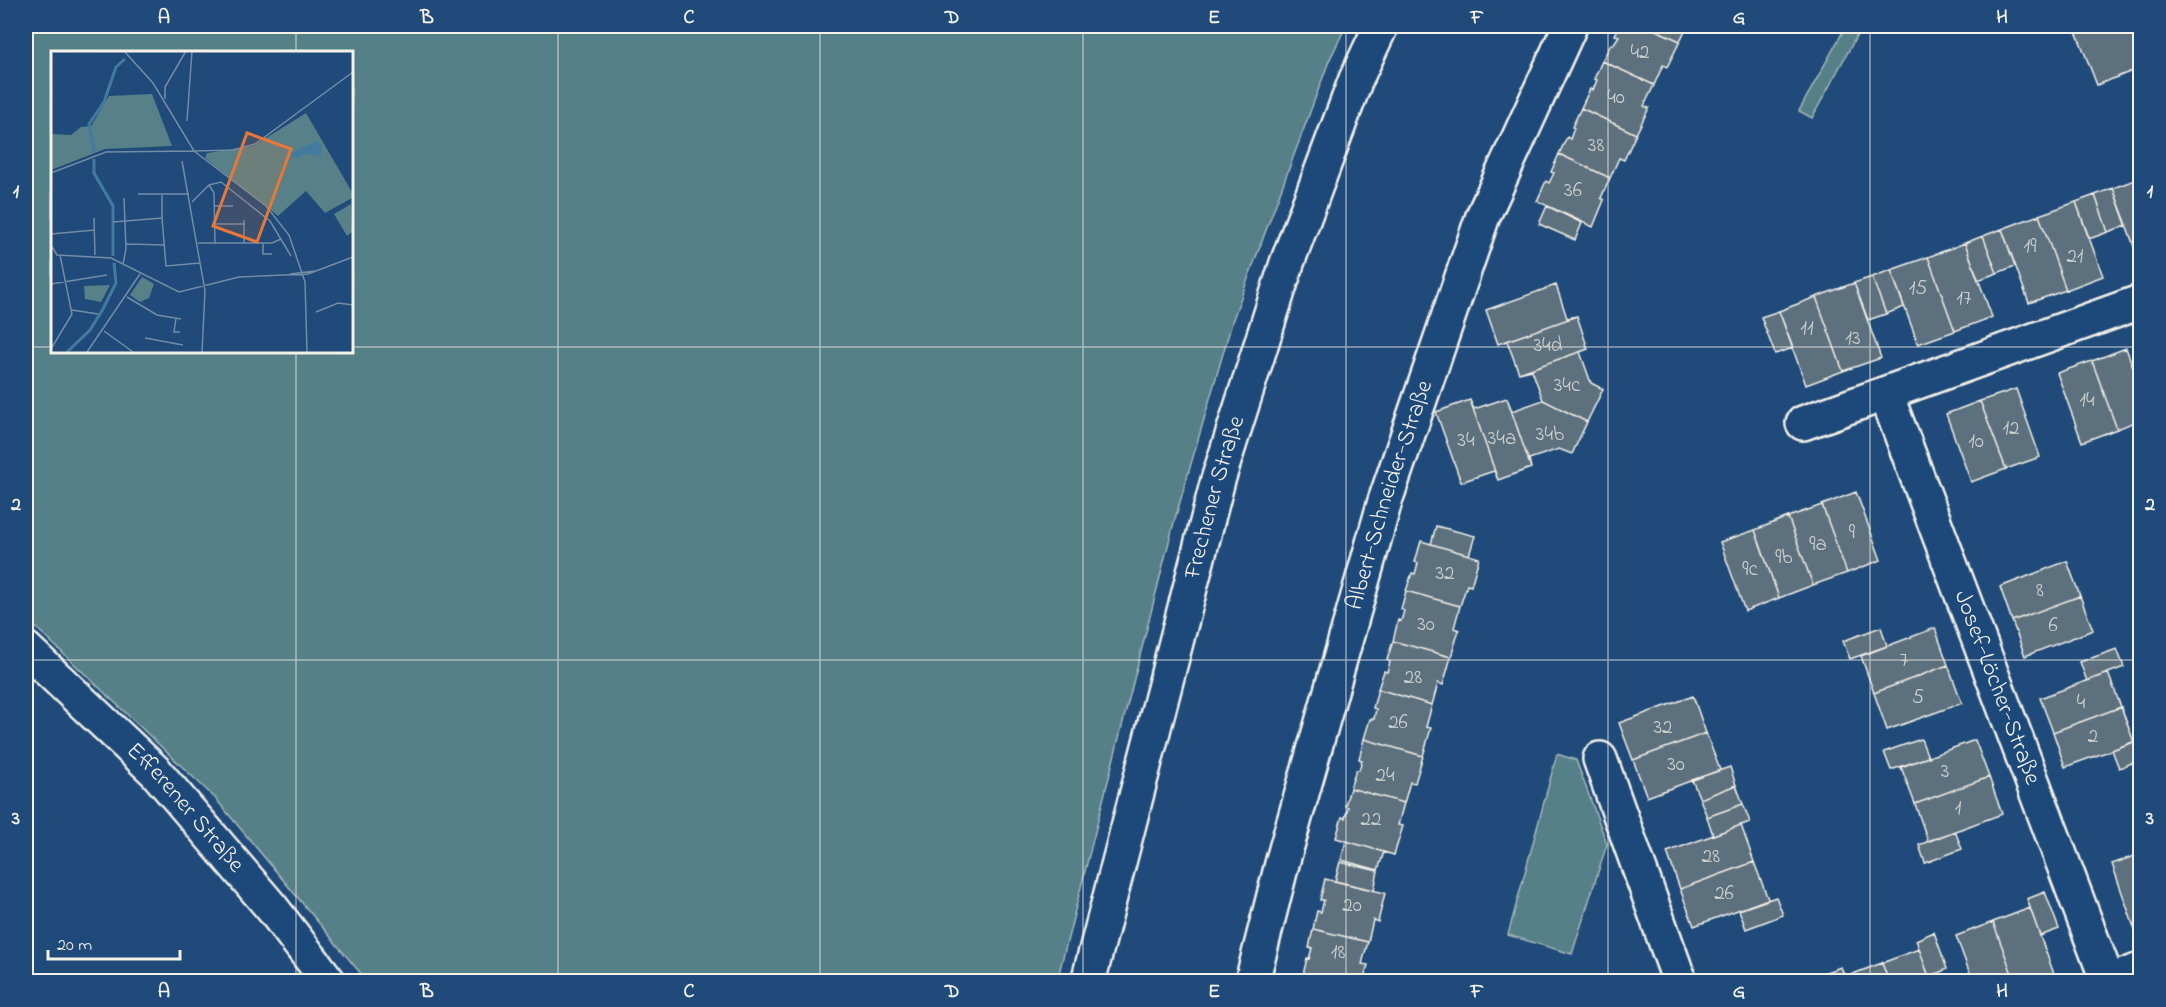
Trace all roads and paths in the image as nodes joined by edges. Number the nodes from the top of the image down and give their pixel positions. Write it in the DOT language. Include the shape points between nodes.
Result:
graph roads {
  1 [pos="1381,26"];
  2 [pos="1570,26"];
  3 [pos="2140,302"];
  4 [pos="1886,394"];
  5 [pos="1803,423"];
  6 [pos="26,649"];
  7 [pos="1600,759"];
  8 [pos="2140,970"];
  9 [pos="329,981"];
  10 [pos="1088,981"];
  11 [pos="1252,981"];
  12 [pos="1680,981"];
  13 [pos="2108,981"];
  1 -- 10 [label="street, Frechener Straße" via="1356,79 1287,263 1218,480"];
  2 -- 11 [label="street, Albert-Schneider-Straße" via="1483,216 1385,501"];
  3 -- 4 [label="street"];
  4 -- 5 [label="street"];
  4 -- 13 [label="street, Josef-Löcher-Straße"];
  6 -- 9 [label="street, Efferener Straße" via="156,772"];
  7 -- 12 [label="street"];
  8 -- 13 [label="street"];
}
